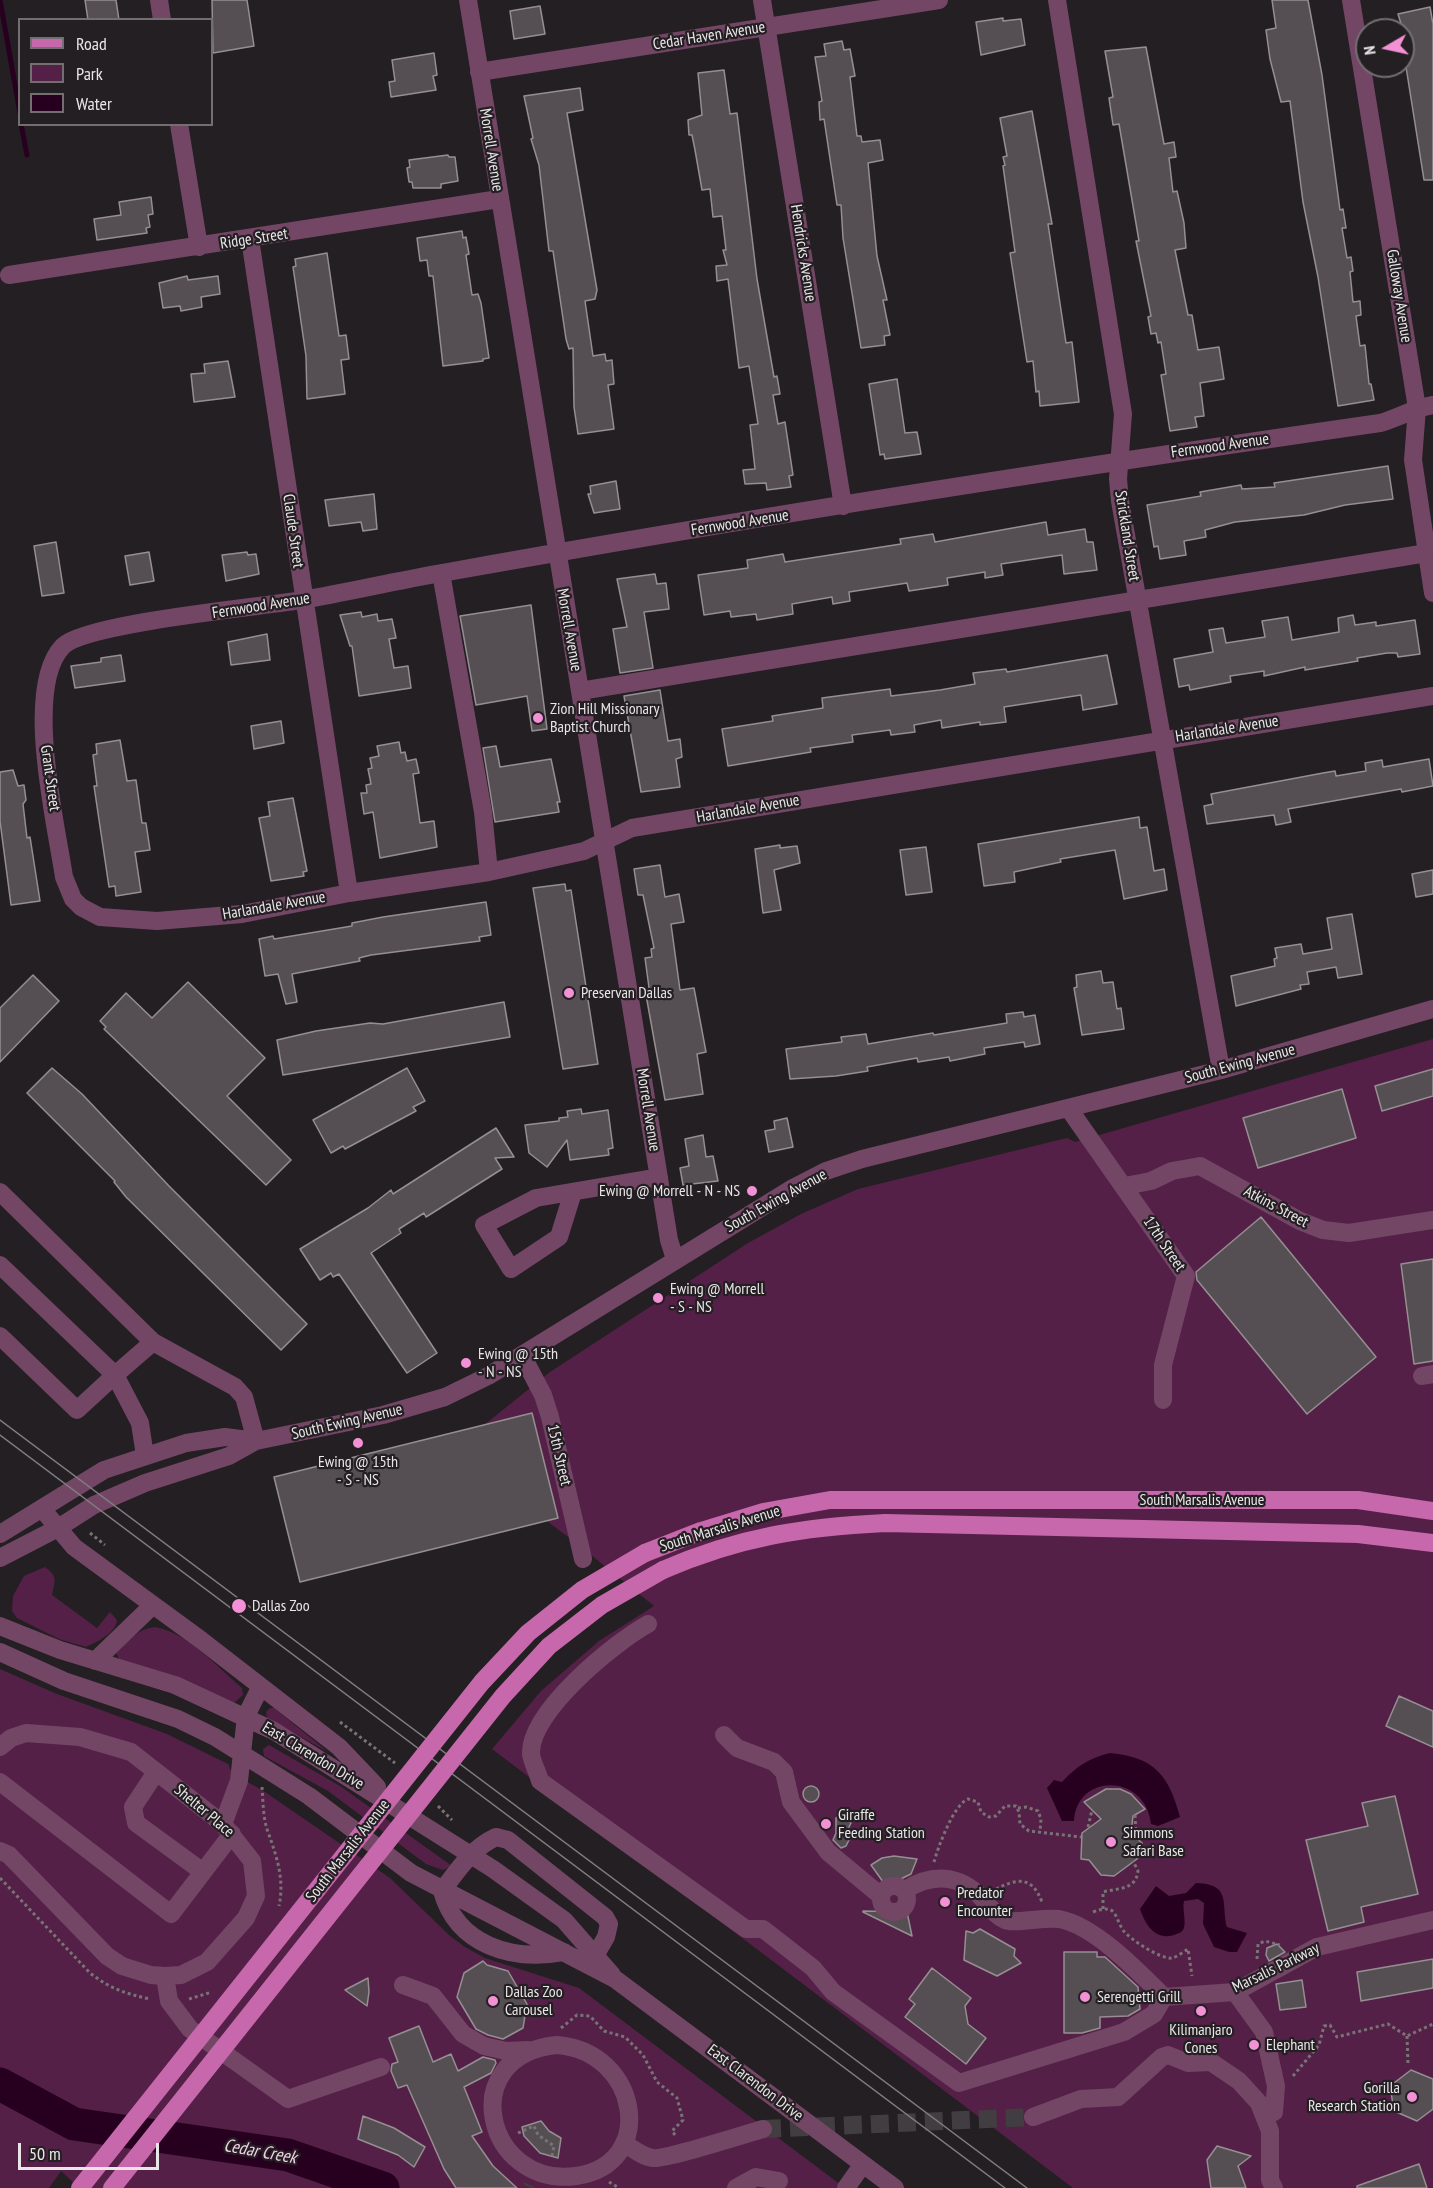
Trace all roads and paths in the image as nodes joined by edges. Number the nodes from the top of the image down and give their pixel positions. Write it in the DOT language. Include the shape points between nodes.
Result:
graph roads {
  1 [pos="159,0"];
  2 [pos="468,0"];
  3 [pos="762,0"];
  4 [pos="939,0"];
  5 [pos="1057,0"];
  6 [pos="1351,0"];
  7 [pos="162,18"];
  8 [pos="766,27"];
  9 [pos="479,72"];
  10 [pos="179,126"];
  11 [pos="499,199"];
  12 [pos="250,239"];
  13 [pos="199,248"];
  14 [pos="9,275"];
  15 [pos="1425,406"];
  16 [pos="1119,460"];
  17 [pos="843,506"];
  18 [pos="1427,553"];
  19 [pos="556,554"];
  20 [pos="441,573"];
  21 [pos="1433,593"];
  22 [pos="303,600"];
  23 [pos="1138,602"];
  24 [pos="53,657"];
  25 [pos="580,691"];
  26 [pos="1433,696"];
  27 [pos="1161,740"];
  28 [pos="606,843"];
  29 [pos="489,872"];
  30 [pos="350,893"];
  31 [pos="73,899"];
  32 [pos="1433,1009"];
  33 [pos="1221,1070"];
  34 [pos="1069,1109"];
  35 [pos="659,1177"];
  36 [pos="1125,1186"];
  37 [pos="0,1192"];
  38 [pos="573,1192"];
  39 [pos="1433,1220"];
  40 [pos="675,1259"];
  41 [pos="0,1265"];
  42 [pos="0,1336"];
  43 [pos="153,1342"];
  44 [pos="522,1355"];
  45 [pos="115,1375"];
  46 [pos="1163,1401"];
  47 [pos="256,1441"];
  48 [pos="145,1455"];
  49 [pos="43,1510"];
  50 [pos="1433,1511"];
  51 [pos="58,1528"];
  52 [pos="0,1534"];
  53 [pos="1433,1543"];
  54 [pos="0,1558"];
  55 [pos="583,1559"];
  56 [pos="153,1605"];
  57 [pos="648,1624"];
  58 [pos="0,1626"];
  59 [pos="0,1652"];
  60 [pos="95,1661"];
  61 [pos="261,1688"];
  62 [pos="246,1716"];
  63 [pos="724,1735"];
  64 [pos="0,1747"];
  65 [pos="243,1754"];
  66 [pos="156,1772"];
  67 [pos="0,1782"];
  68 [pos="1018,1808"];
  69 [pos="398,1809"];
  70 [pos="1092,1810"];
  71 [pos="1135,1815"];
  72 [pos="1088,1827"];
  73 [pos="228,1829"];
  74 [pos="1041,1832"];
  75 [pos="1136,1836"];
  76 [pos="1081,1837"];
  77 [pos="939,1845"];
  78 [pos="0,1851"];
  79 [pos="470,1855"];
  80 [pos="1133,1861"];
  81 [pos="203,1872"];
  82 [pos="442,1891"];
  83 [pos="981,1896"];
  84 [pos="1103,1910"];
  85 [pos="1118,1915"];
  86 [pos="1043,1917"];
  87 [pos="1433,1920"];
  88 [pos="564,1952"];
  89 [pos="596,1954"];
  90 [pos="165,1976"];
  91 [pos="615,1979"];
  92 [pos="404,1985"];
  93 [pos="1235,1992"];
  94 [pos="1195,1993"];
  95 [pos="1164,1996"];
  96 [pos="1433,2024"];
  97 [pos="1407,2036"];
  98 [pos="530,2050"];
  99 [pos="1408,2064"];
  100 [pos="381,2067"];
  101 [pos="1276,2085"];
  102 [pos="1033,2117"];
  103 [pos="1264,2117"];
  104 [pos="763,2129"];
  105 [pos="501,2140"];
  106 [pos="624,2144"];
  107 [pos="863,2164"];
  108 [pos="540,2178"];
  109 [pos="779,2181"];
  110 [pos="80,2188"];
  111 [pos="112,2188"];
  112 [pos="736,2188"];
  113 [pos="846,2188"];
  114 [pos="895,2188"];
  115 [pos="1274,2188"];
  1 -- 7 [label="street"];
  2 -- 9 [label="street, Morrell Avenue"];
  3 -- 8 [label="street, Hendricks Avenue"];
  4 -- 8 [label="street, Cedar Haven Avenue"];
  5 -- 16 [label="street, Strickland Street" via="1123,414"];
  6 -- 15 [label="street, Galloway Avenue"];
  8 -- 9 [label="street, Cedar Haven Avenue"];
  8 -- 17 [label="street, Hendricks Avenue"];
  9 -- 11 [label="street, Morrell Avenue"];
  10 -- 13 [label="street"];
  11 -- 12 [label="street, Ridge Street"];
  11 -- 19 [label="street, Morrell Avenue"];
  12 -- 13 [label="street, Ridge Street"];
  12 -- 22 [label="street, Claude Street"];
  13 -- 14 [label="street, Ridge Street"];
  15 -- 16 [label="street, Fernwood Avenue" via="1380,423"];
  15 -- 18 [label="street, Galloway Avenue" via="1413,460"];
  16 -- 17 [label="street, Fernwood Avenue"];
  16 -- 23 [label="street, Strickland Street" via="1120,501"];
  17 -- 19 [label="street, Fernwood Avenue"];
  18 -- 21 [label="street, Galloway Avenue"];
  18 -- 23 [label="street"];
  19 -- 20 [label="street, Fernwood Avenue"];
  19 -- 25 [label="street, Morrell Avenue"];
  20 -- 22 [label="street, Fernwood Avenue"];
  20 -- 29 [label="street" via="483,812"];
  22 -- 24 [label="street, Fernwood Avenue" via="101,629 68,641"];
  22 -- 30 [label="street, Claude Street"];
  23 -- 25 [label="street"];
  23 -- 27 [label="street, Strickland Street"];
  24 -- 31 [label="street, Grant Street" via="45,686 43,728 64,877"];
  25 -- 28 [label="street, Morrell Avenue"];
  26 -- 27 [label="street, Harlandale Avenue"];
  27 -- 28 [label="street, Harlandale Avenue" via="632,828"];
  27 -- 33 [label="street, Strickland Street"];
  28 -- 29 [label="street, Harlandale Avenue"];
  28 -- 35 [label="street, Morrell Avenue"];
  29 -- 30 [label="street, Harlandale Avenue"];
  30 -- 31 [label="street, Harlandale Avenue" via="242,914 157,921 100,917"];
  32 -- 33 [label="street, South Ewing Avenue"];
  33 -- 34 [label="street, South Ewing Avenue"];
  34 -- 36 [label="street, 17th Street"];
  34 -- 40 [label="street, South Ewing Avenue" via="872,1156 826,1172"];
  35 -- 38 [label="street"];
  35 -- 40 [label="street, Morrell Avenue"];
  36 -- 39 [label="street, Atkins Street" via="1200,1166 1323,1230 1349,1233"];
  36 -- 46 [label="street, 17th Street" via="1186,1276 1163,1365"];
  37 -- 43 [label="street"];
  38 -- 38 [label="street" via="536,1198 484,1225 511,1269 559,1237"];
  40 -- 44 [label="street, South Ewing Avenue"];
  41 -- 45 [label="street"];
  42 -- 45 [label="street" via="77,1410"];
  43 -- 45 [label="street"];
  43 -- 47 [label="street" via="235,1387 244,1397"];
  44 -- 47 [label="street, South Ewing Avenue" via="445,1397 383,1415"];
  44 -- 55 [label="street, 15th Street" via="550,1417"];
  45 -- 48 [label="street" via="140,1423"];
  47 -- 48 [label="street, South Ewing Avenue" via="225,1437"];
  47 -- 51 [label="street, South Ewing Avenue" via="229,1456 145,1483 94,1505"];
  48 -- 49 [label="street, South Ewing Avenue" via="105,1470"];
  49 -- 51 [label="street"];
  49 -- 52 [label="street, South Ewing Avenue"];
  50 -- 110 [label="main road, South Marsalis Avenue, bridge" via="1358,1500 830,1500 764,1512 645,1553 564,1604 528,1633 482,1682"];
  51 -- 54 [label="street, South Ewing Avenue"];
  51 -- 56 [label="street" via="74,1547"];
  53 -- 111 [label="main road, South Marsalis Avenue, bridge" via="1359,1534 885,1523 821,1526 756,1538 663,1570 602,1605 549,1646 503,1696"];
  56 -- 60 [label="street"];
  56 -- 61 [label="street"];
  57 -- 95 [label="street" via="599,1660 540,1722 531,1754 540,1780 746,1929 763,1929 813,1968 833,1992 959,2083 1124,2032 1154,2014"];
  58 -- 60 [label="street, East Clarendon Drive"];
  59 -- 65 [label="street, East Clarendon Drive" via="64,1681 178,1719"];
  60 -- 62 [label="street, East Clarendon Drive" via="175,1685"];
  61 -- 62 [label="street"];
  61 -- 69 [label="street" via="339,1747"];
  62 -- 65 [label="street"];
  62 -- 69 [label="street, East Clarendon Drive"];
  63 -- 83 [label="street" via="737,1748 774,1762 784,1772 791,1802 828,1852 881,1896 889,1887 904,1890 935,1877 967,1884"];
  64 -- 66 [label="street, Shelter Place" via="26,1733 80,1737 131,1752"];
  65 -- 73 [label="street"];
  65 -- 82 [label="street, East Clarendon Drive"];
  66 -- 73 [label="street, Shelter Place"];
  66 -- 81 [label="street" via="133,1807 136,1823"];
  67 -- 81 [label="street" via="171,1914"];
  68 -- 74 [label="path" via="1022,1827"];
  68 -- 74 [label="path" via="1038,1811"];
  68 -- 77 [label="path" via="1008,1805 989,1817 975,1800 964,1800"];
  69 -- 79 [label="street, East Clarendon Drive"];
  70 -- 72 [label="path"];
  71 -- 75 [label="path"];
  73 -- 81 [label="street"];
  73 -- 90 [label="street, Shelter Place" via="252,1861 256,1896 246,1918 207,1962 181,1975"];
  74 -- 76 [label="path"];
  78 -- 90 [label="street, Shelter Place" via="106,1956 122,1966"];
  79 -- 82 [label="street"];
  79 -- 89 [label="street, East Clarendon Drive" via="564,1920"];
  79 -- 89 [label="street" via="496,1837 508,1840 597,1908 609,1924"];
  80 -- 84 [label="path" via="1138,1871 1135,1881 1126,1888 1103,1892"];
  82 -- 88 [label="street, East Clarendon Drive"];
  82 -- 88 [label="street" via="447,1908 465,1931 482,1943 513,1953 542,1956"];
  83 -- 86 [label="street" via="1005,1920"];
  83 -- 86 [label="path" via="1013,1880 1026,1882 1037,1889"];
  85 -- 94 [label="path" via="1129,1936 1164,1958 1173,1958 1188,1949"];
  86 -- 95 [label="street" via="1083,1928"];
  87 -- 93 [label="street, Marsalis Parkway" via="1317,1947"];
  88 -- 91 [label="street, East Clarendon Drive"];
  89 -- 91 [label="street, East Clarendon Drive"];
  90 -- 100 [label="street" via="169,2001 190,2029 288,2099"];
  91 -- 107 [label="street, East Clarendon Drive"];
  92 -- 98 [label="street" via="433,1996 463,2034 484,2046 506,2051"];
  93 -- 94 [label="street, Marsalis Parkway"];
  93 -- 101 [label="street" via="1264,2032"];
  94 -- 95 [label="street, Marsalis Parkway"];
  96 -- 97 [label="path"];
  97 -- 99 [label="path"];
  97 -- 101 [label="path" via="1389,2025 1336,2037 1329,2025 1324,2026 1319,2045 1293,2076"];
  98 -- 105 [label="street" via="499,2076 491,2100 494,2126"];
  98 -- 106 [label="street" via="570,2046 605,2063 626,2096 629,2121"];
  101 -- 103 [label="street" via="1274,2112"];
  102 -- 103 [label="street" via="1081,2098 1118,2097 1168,2055 1188,2064 1211,2062 1224,2070 1259,2103"];
  103 -- 115 [label="street" via="1270,2131 1270,2180"];
  104 -- 106 [label="street" via="662,2159 651,2158"];
  105 -- 108 [label="street" via="516,2159"];
  105 -- 108 [label="path" via="534,2126 538,2135 554,2146"];
  106 -- 108 [label="street" via="614,2157 591,2172"];
  107 -- 113 [label="street"];
  107 -- 114 [label="street, East Clarendon Drive"];
  109 -- 112 [label="street" via="756,2177"];
}
